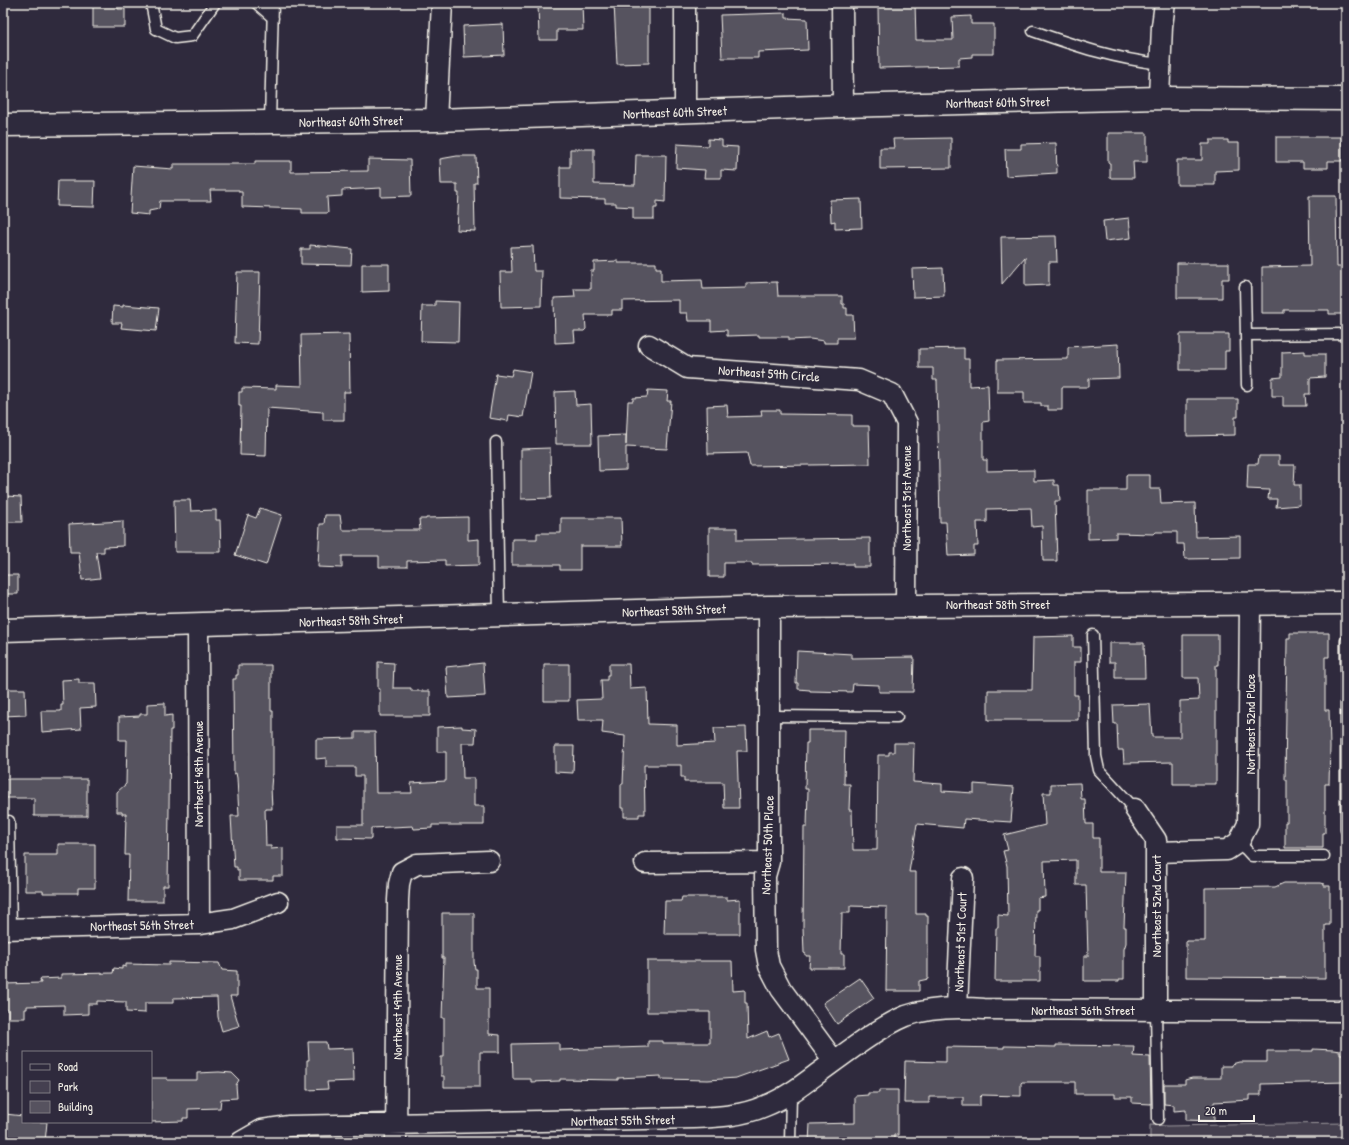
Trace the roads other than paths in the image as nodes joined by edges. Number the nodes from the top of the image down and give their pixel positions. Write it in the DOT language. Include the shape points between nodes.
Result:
graph roads {
  1 [pos="151,3"];
  2 [pos="215,3"];
  3 [pos="256,3"];
  4 [pos="274,3"];
  5 [pos="442,3"];
  6 [pos="686,3"];
  7 [pos="842,3"];
  8 [pos="1164,3"];
  9 [pos="273,18"];
  10 [pos="1033,31"];
  11 [pos="1161,64"];
  12 [pos="1159,98"];
  13 [pos="1346,98"];
  14 [pos="843,106"];
  15 [pos="685,111"];
  16 [pos="436,120"];
  17 [pos="270,122"];
  18 [pos="3,125"];
  19 [pos="1245,287"];
  20 [pos="1346,334"];
  21 [pos="1246,336"];
  22 [pos="649,345"];
  23 [pos="1247,385"];
  24 [pos="892,394"];
  25 [pos="496,442"];
  26 [pos="1250,603"];
  27 [pos="1346,603"];
  28 [pos="906,605"];
  29 [pos="769,607"];
  30 [pos="499,616"];
  31 [pos="198,625"];
  32 [pos="3,630"];
  33 [pos="1094,635"];
  34 [pos="1346,641"];
  35 [pos="769,716"];
  36 [pos="897,717"];
  37 [pos="1135,809"];
  38 [pos="9,821"];
  39 [pos="1346,830"];
  40 [pos="1239,842"];
  41 [pos="1156,852"];
  42 [pos="1324,856"];
  43 [pos="489,861"];
  44 [pos="769,862"];
  45 [pos="645,863"];
  46 [pos="963,878"];
  47 [pos="278,902"];
  48 [pos="199,924"];
  49 [pos="7,929"];
  50 [pos="957,1007"];
  51 [pos="1156,1010"];
  52 [pos="1346,1011"];
  53 [pos="834,1062"];
  54 [pos="791,1093"];
  55 [pos="1158,1119"];
  56 [pos="396,1133"];
  57 [pos="241,1142"];
  58 [pos="790,1142"];
  1 -- 2 [label="lane" via="156,29 175,38 192,36"];
  3 -- 9 [label="lane"];
  4 -- 9 [label="lane"];
  5 -- 16 [label="street"];
  6 -- 15 [label="street"];
  7 -- 14 [label="street"];
  8 -- 11 [label="street"];
  9 -- 17 [label="lane"];
  10 -- 11 [label="lane" via="1074,46 1127,60"];
  11 -- 12 [label="street"];
  12 -- 13 [label="street, Northeast 60th Street"];
  12 -- 14 [label="street, Northeast 60th Street"];
  14 -- 15 [label="street, Northeast 60th Street"];
  15 -- 16 [label="street, Northeast 60th Street"];
  16 -- 17 [label="street, Northeast 60th Street"];
  17 -- 18 [label="street, Northeast 60th Street"];
  19 -- 21 [label="lane"];
  20 -- 21 [label="lane"];
  21 -- 23 [label="lane"];
  22 -- 24 [label="street, Northeast 59th Circle" via="687,368 859,380"];
  24 -- 28 [label="street, Northeast 51st Avenue" via="907,423"];
  25 -- 30 [label="lane"];
  26 -- 27 [label="street, Northeast 58th Street"];
  26 -- 28 [label="street, Northeast 58th Street"];
  26 -- 40 [label="street, Northeast 52nd Place" via="1250,802 1248,824"];
  28 -- 29 [label="street, Northeast 58th Street"];
  29 -- 30 [label="street, Northeast 58th Street"];
  29 -- 35 [label="street, Northeast 50th Place"];
  30 -- 31 [label="street, Northeast 58th Street"];
  31 -- 32 [label="street, Northeast 58th Street"];
  31 -- 48 [label="street, Northeast 48th Avenue"];
  33 -- 37 [label="lane" via="1096,756 1099,770"];
  34 -- 39 [label="lane"];
  35 -- 36 [label="lane"];
  35 -- 44 [label="street, Northeast 50th Place"];
  37 -- 41 [label="street, Northeast 52nd Court" via="1156,840"];
  38 -- 49 [label="lane"];
  40 -- 41 [label="street" via="1227,850"];
  40 -- 42 [label="lane" via="1252,856"];
  41 -- 51 [label="street, Northeast 52nd Court"];
  43 -- 56 [label="street, Northeast 49th Avenue" via="417,864 402,872 398,900"];
  44 -- 45 [label="street"];
  44 -- 53 [label="street, Northeast 50th Place" via="765,883 766,950 769,966 781,989"];
  46 -- 50 [label="street, Northeast 51st Court"];
  47 -- 48 [label="street, Northeast 56th Street" via="233,919"];
  48 -- 49 [label="street, Northeast 56th Street"];
  50 -- 51 [label="street, Northeast 56th Street"];
  50 -- 53 [label="street, Northeast 56th Street" via="933,1009 907,1016"];
  51 -- 52 [label="street, Northeast 56th Street"];
  51 -- 55 [label="lane"];
  53 -- 54 [label="street, Northeast 55th Street"];
  54 -- 56 [label="street, Northeast 55th Street" via="766,1106 734,1116"];
  54 -- 58 [label="lane"];
  56 -- 57 [label="street, Northeast 55th Street" via="289,1126 262,1130"];
}
